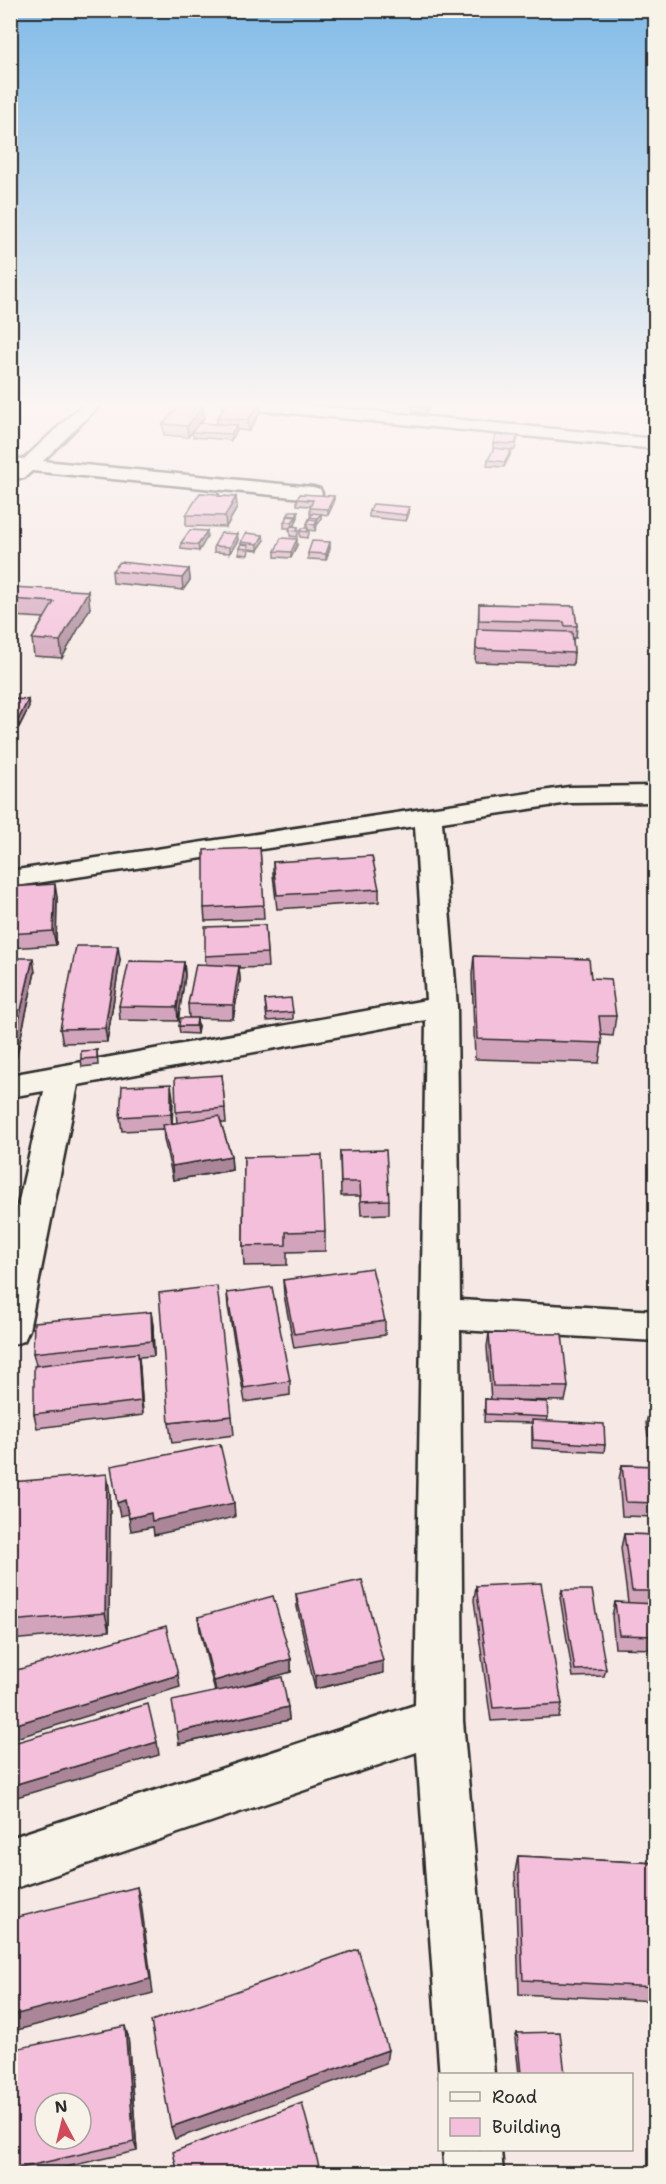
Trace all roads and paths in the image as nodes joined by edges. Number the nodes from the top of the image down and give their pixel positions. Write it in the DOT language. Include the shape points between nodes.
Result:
graph roads {
  1 [pos="656,794"];
  2 [pos="428,816"];
  3 [pos="10,879"];
  4 [pos="442,1007"];
  5 [pos="63,1077"];
  6 [pos="10,1086"];
  7 [pos="440,1314"];
  8 [pos="656,1326"];
  9 [pos="10,1330"];
  10 [pos="439,1721"];
  11 [pos="10,1864"];
  12 [pos="466,2073"];
  13 [pos="472,2151"];
  14 [pos="474,2174"];
  1 -- 2 [label="street" via="569,795"];
  2 -- 3 [label="street"];
  2 -- 4 [label="street"];
  4 -- 5 [label="street"];
  4 -- 7 [label="street"];
  5 -- 6 [label="street"];
  5 -- 9 [label="street"];
  7 -- 8 [label="street"];
  7 -- 10 [label="street"];
  10 -- 11 [label="street"];
  10 -- 12 [label="street"];
  13 -- 14 [label="street"];
}
